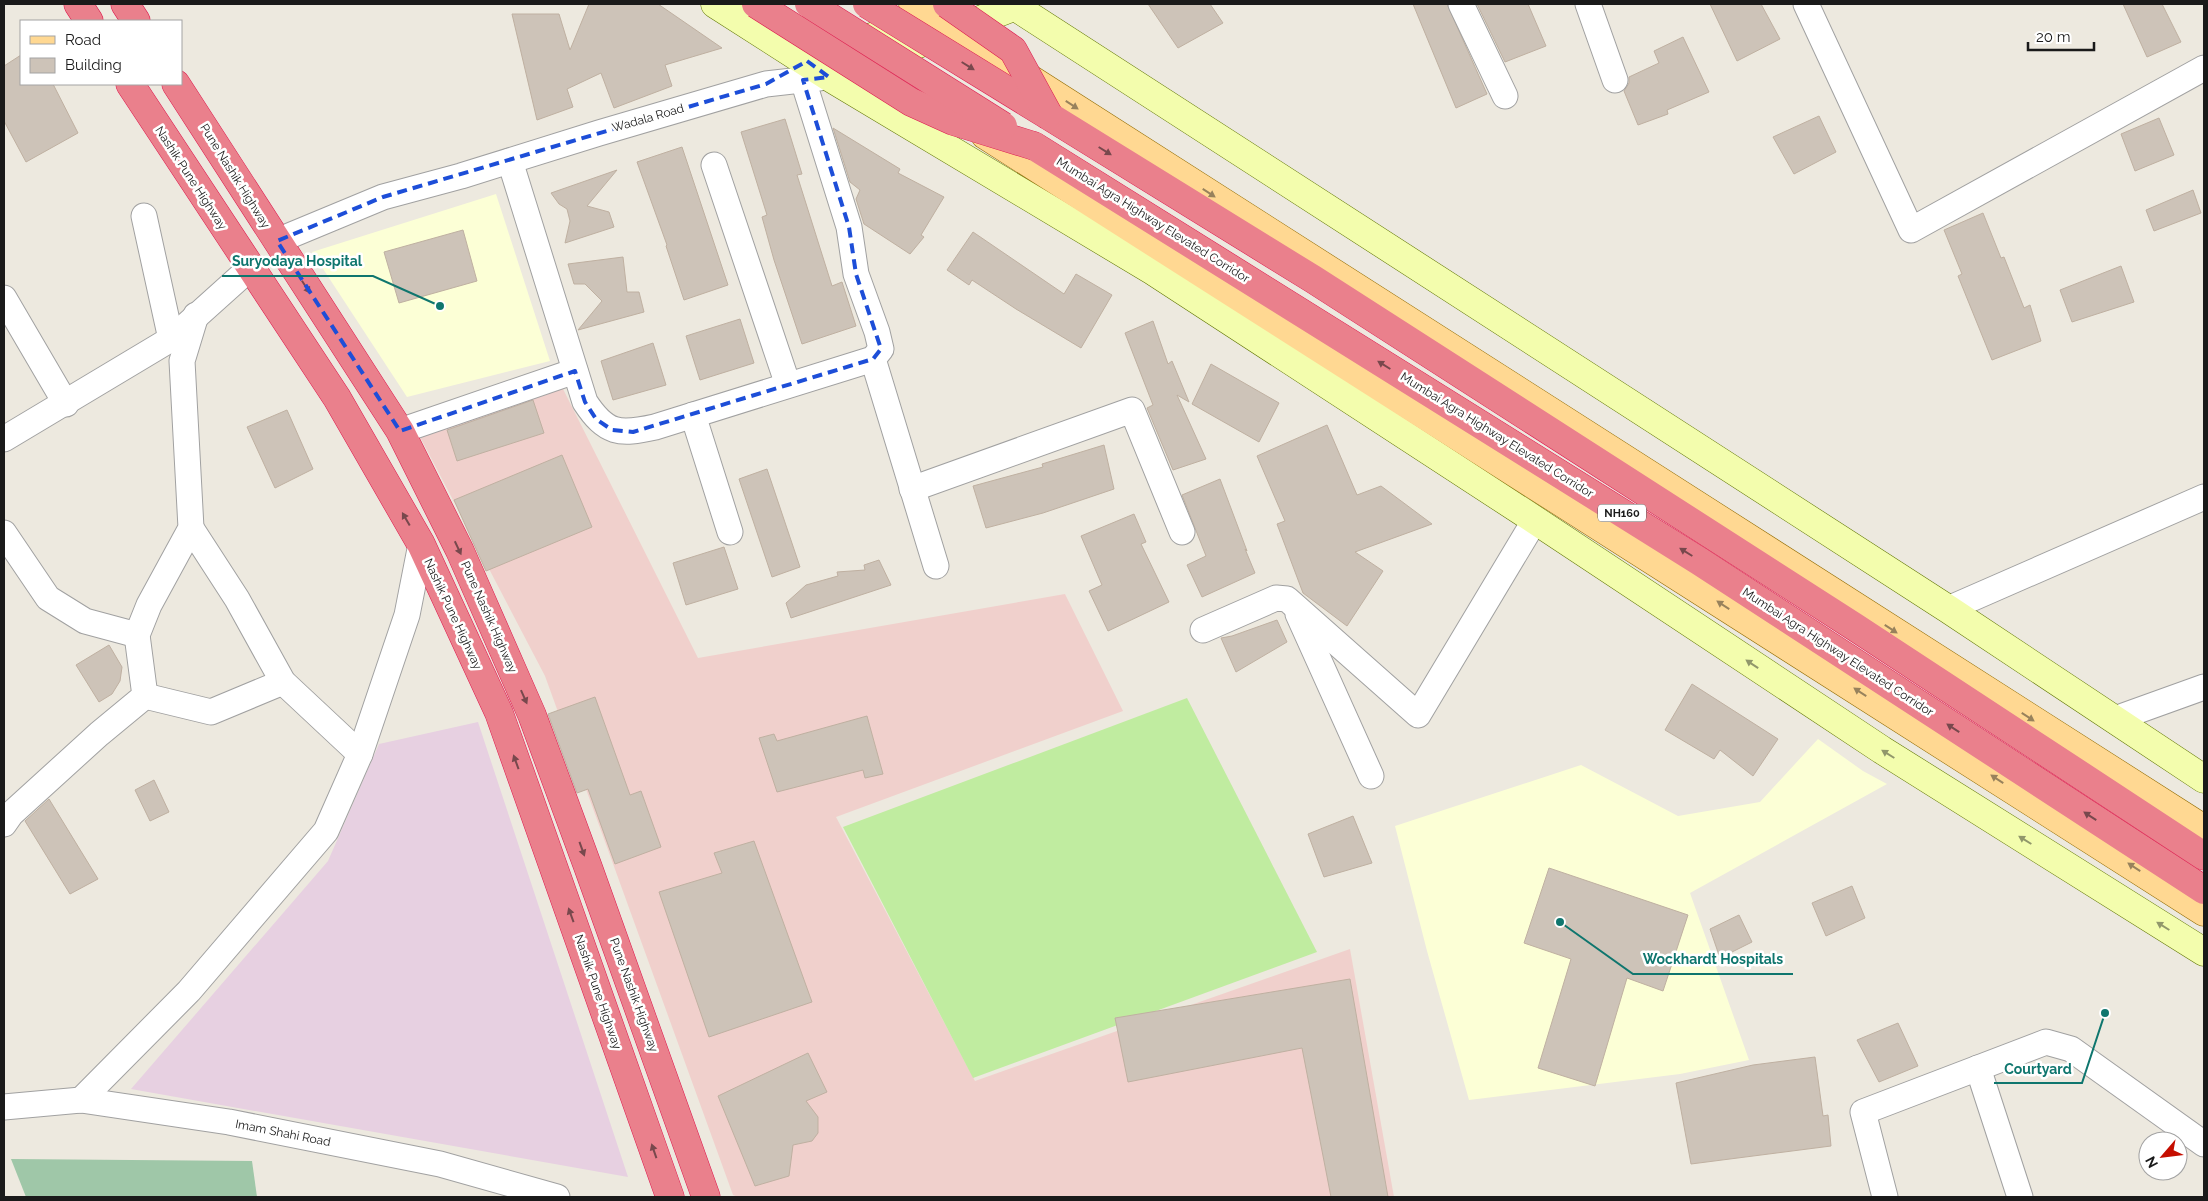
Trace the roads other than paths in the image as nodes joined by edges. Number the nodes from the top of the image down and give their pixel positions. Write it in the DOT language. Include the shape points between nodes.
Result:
graph roads {
  1 [pos="78,4"];
  2 [pos="125,4"];
  3 [pos="715,4"];
  4 [pos="756,4"];
  5 [pos="780,4"];
  6 [pos="810,4"];
  7 [pos="867,4"];
  8 [pos="1461,4"];
  9 [pos="1588,4"];
  10 [pos="1806,4"];
  11 [pos="1016,5"];
  12 [pos="934,6"];
  13 [pos="89,20"];
  14 [pos="135,20"];
  15 [pos="955,31"];
  16 [pos="848,48"];
  17 [pos="871,62"];
  18 [pos="2204,68"];
  19 [pos="805,70"];
  20 [pos="829,76"];
  21 [pos="1615,80"];
  22 [pos="131,85"];
  23 [pos="177,85"];
  24 [pos="1505,96"];
  25 [pos="1049,116"];
  26 [pos="1034,146"];
  27 [pos="510,161"];
  28 [pos="714,165"];
  29 [pos="144,216"];
  30 [pos="277,241"];
  31 [pos="250,268"];
  32 [pos="4,298"];
  33 [pos="196,315"];
  34 [pos="171,339"];
  35 [pos="873,359"];
  36 [pos="575,371"];
  37 [pos="788,385"];
  38 [pos="66,404"];
  39 [pos="693,415"];
  40 [pos="400,431"];
  41 [pos="4,440"];
  42 [pos="912,489"];
  43 [pos="2204,497"];
  44 [pos="1535,520"];
  45 [pos="191,528"];
  46 [pos="730,532"];
  47 [pos="1182,532"];
  48 [pos="4,533"];
  49 [pos="421,544"];
  50 [pos="936,566"];
  51 [pos="1295,607"];
  52 [pos="1948,609"];
  53 [pos="1203,630"];
  54 [pos="137,635"];
  55 [pos="283,682"];
  56 [pos="2204,687"];
  57 [pos="145,696"];
  58 [pos="2114,719"];
  59 [pos="360,754"];
  60 [pos="1371,776"];
  61 [pos="2204,779"];
  62 [pos="4,824"];
  63 [pos="2204,829"];
  64 [pos="2204,856"];
  65 [pos="2204,890"];
  66 [pos="2204,912"];
  67 [pos="2204,952"];
  68 [pos="1978,1068"];
  69 [pos="81,1100"];
  70 [pos="4,1107"];
  71 [pos="2204,1144"];
  72 [pos="557,1197"];
  73 [pos="670,1197"];
  74 [pos="706,1197"];
  75 [pos="1885,1197"];
  76 [pos="2020,1197"];
  1 -- 13 [label="highway"];
  2 -- 14 [label="highway"];
  3 -- 19 [label="street"];
  4 -- 26 [label="highway, bridge" via="911,102 954,121"];
  5 -- 16 [label="main road"];
  6 -- 26 [label="highway, Mumbai Agra Highway Elevated Corridor, bridge"];
  7 -- 25 [label="highway, one-way, bridge"];
  8 -- 24 [label="street"];
  9 -- 21 [label="street"];
  10 -- 18 [label="street" via="1911,230"];
  11 -- 15 [label="street"];
  11 -- 52 [label="street"];
  12 -- 15 [label="main road"];
  12 -- 16 [label="street"];
  12 -- 25 [label="highway, bridge" via="1013,50"];
  15 -- 17 [label="street"];
  15 -- 63 [label="main road, one-way"];
  16 -- 17 [label="main road"];
  16 -- 19 [label="street"];
  17 -- 20 [label="street"];
  66 -- 17 [label="main road, one-way"];
  19 -- 20 [label="street"];
  19 -- 27 [label="street, Wadala Road"];
  19 -- 35 [label="street" via="849,227 856,274 881,348"];
  20 -- 44 [label="street" via="1153,271"];
  22 -- 31 [label="highway, Nashik Pune Highway"];
  23 -- 30 [label="highway, Pune Nashik Highway"];
  25 -- 64 [label="highway, NH160, one-way" via="1313,279 1855,627"];
  65 -- 26 [label="highway, Mumbai Agra Highway Elevated Corridor / NH160, one-way" via="1699,561"];
  27 -- 30 [label="street, Wadala Road" via="383,197"];
  27 -- 36 [label="street"];
  28 -- 37 [label="street"];
  29 -- 34 [label="street"];
  30 -- 40 [label="highway, Pune Nashik Highway, one-way"];
  31 -- 33 [label="street"];
  49 -- 31 [label="highway, Nashik Pune Highway, one-way" via="336,398"];
  32 -- 38 [label="street"];
  33 -- 34 [label="street"];
  33 -- 45 [label="street" via="182,361"];
  34 -- 38 [label="street"];
  35 -- 37 [label="street"];
  35 -- 42 [label="street"];
  36 -- 39 [label="street" via="585,402 596,419 612,430 633,432"];
  36 -- 40 [label="street"];
  37 -- 39 [label="street"];
  38 -- 41 [label="street"];
  39 -- 46 [label="street"];
  40 -- 74 [label="highway, Pune Nashik Highway, one-way" via="460,551 532,715"];
  42 -- 47 [label="street" via="1132,410"];
  42 -- 50 [label="street"];
  43 -- 52 [label="street"];
  44 -- 51 [label="street" via="1418,715"];
  67 -- 44 [label="street, one-way" via="1882,750"];
  45 -- 54 [label="street" via="148,606"];
  45 -- 55 [label="street" via="237,599"];
  48 -- 54 [label="street" via="48,598 85,622"];
  49 -- 59 [label="street" via="407,615"];
  73 -- 49 [label="highway, Nashik Pune Highway, one-way" via="499,713"];
  51 -- 53 [label="street" via="1287,599 1276,598"];
  51 -- 60 [label="street"];
  52 -- 58 [label="street"];
  54 -- 57 [label="street"];
  55 -- 57 [label="street" via="211,712"];
  55 -- 59 [label="street"];
  56 -- 58 [label="street"];
  57 -- 62 [label="street" via="84,747"];
  58 -- 61 [label="street"];
  59 -- 69 [label="street" via="326,831 189,991"];
  68 -- 71 [label="street" via="2046,1042 2071,1049"];
  68 -- 75 [label="street" via="1863,1112"];
  68 -- 76 [label="street"];
  69 -- 70 [label="street, Imam Shahi Road"];
  69 -- 72 [label="street, Imam Shahi Road" via="229,1122 440,1164"];
}
